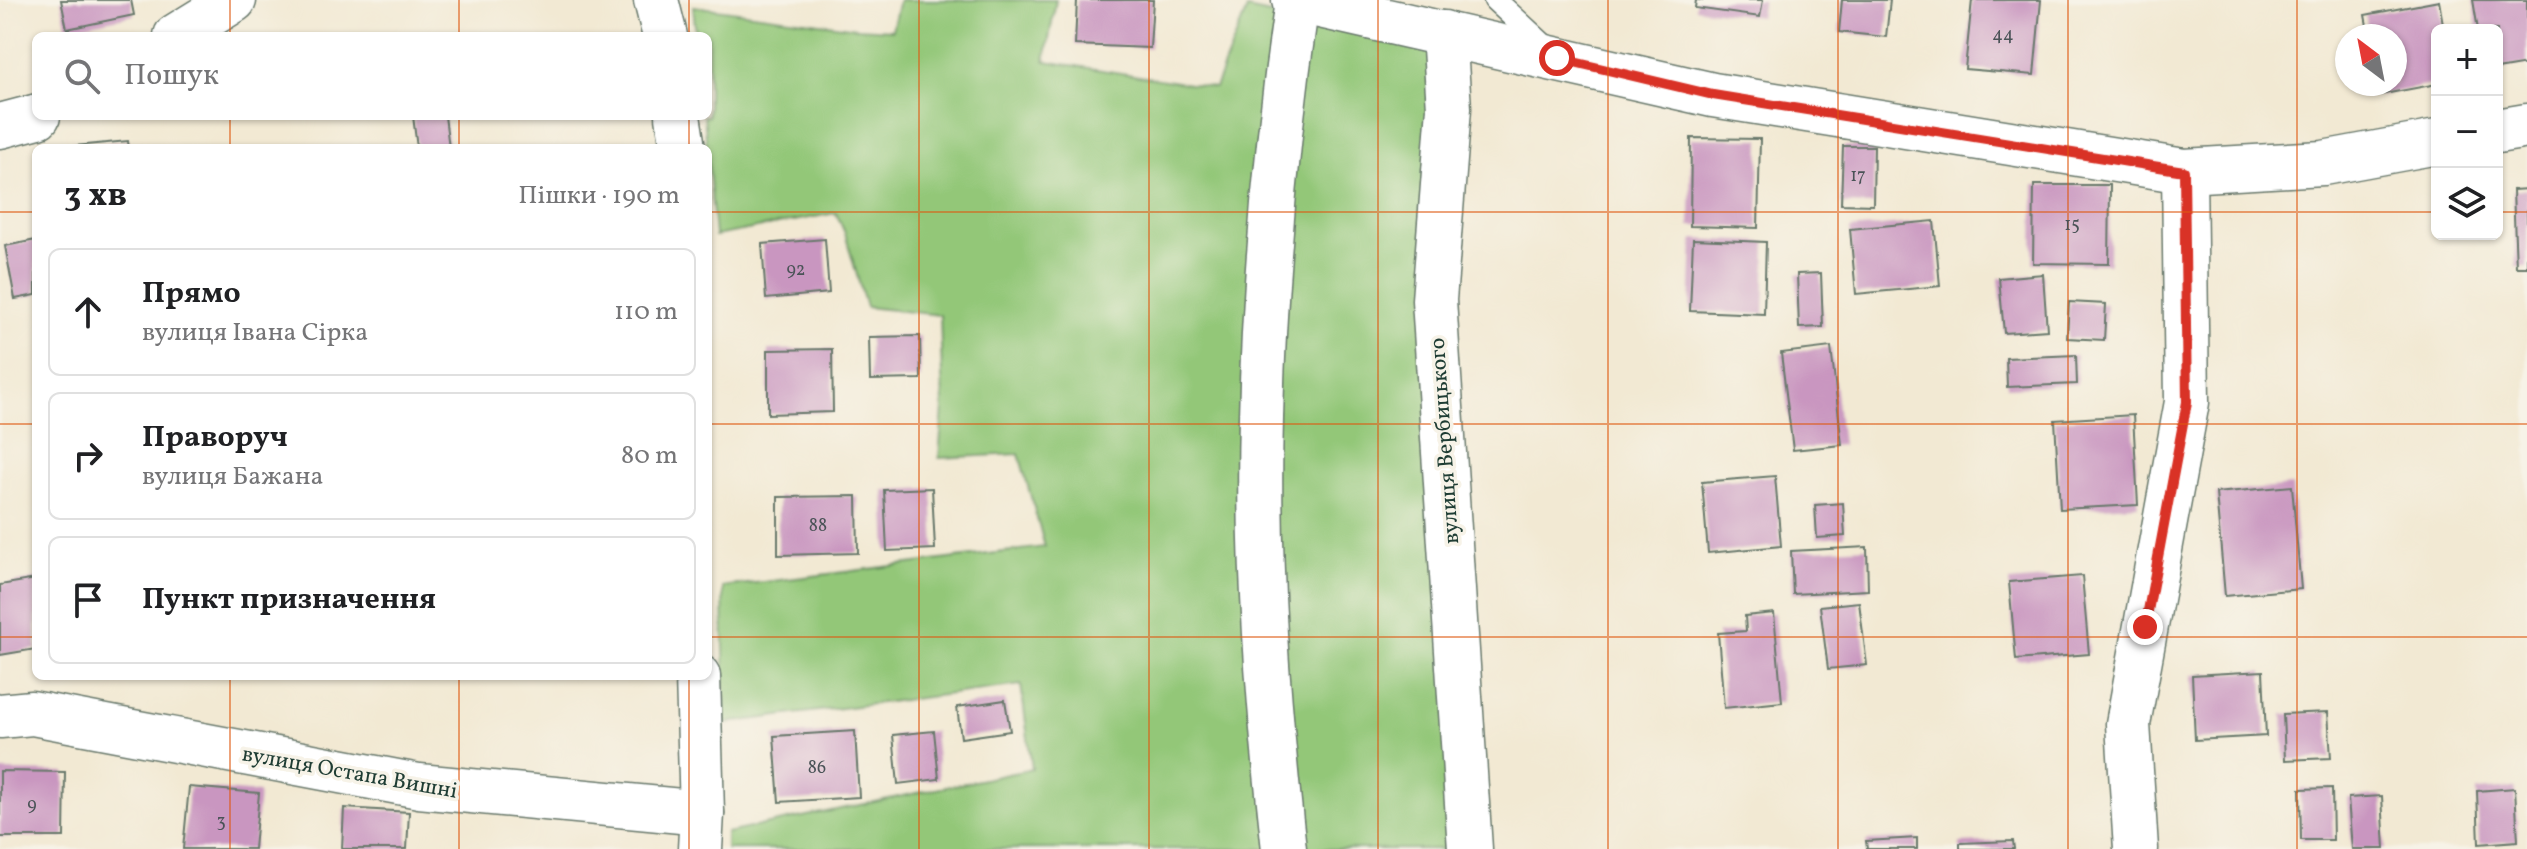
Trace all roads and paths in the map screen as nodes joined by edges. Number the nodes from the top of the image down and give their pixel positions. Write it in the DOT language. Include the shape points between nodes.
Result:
graph roads {
  1 [pos="234,0"];
  2 [pos="656,0"];
  3 [pos="1295,0"];
  4 [pos="1495,0"];
  5 [pos="182,32"];
  6 [pos="664,32"];
  7 [pos="1444,33"];
  8 [pos="1557,58"];
  9 [pos="32,118"];
  10 [pos="679,120"];
  11 [pos="0,126"];
  12 [pos="2527,126"];
  13 [pos="2503,130"];
  14 [pos="2431,143"];
  15 [pos="682,144"];
  16 [pos="2184,171"];
  17 [pos="698,680"];
  18 [pos="0,716"];
  19 [pos="701,831"];
  20 [pos="1284,849"];
  21 [pos="1470,849"];
  22 [pos="2136,849"];
  1 -- 5 [label="street"];
  2 -- 6 [label="street"];
  3 -- 7 [label="street"];
  3 -- 20 [label="street" via="1272,204 1261,421 1265,638"];
  4 -- 8 [label="lane"];
  7 -- 8 [label="street"];
  7 -- 21 [label="street, вулиця Вербицького" via="1449,108 1434,300"];
  8 -- 16 [label="street" via="1713,95"];
  9 -- 11 [label="street"];
  10 -- 15 [label="street"];
  12 -- 13 [label="street"];
  14 -- 16 [label="street" via="2323,163"];
  16 -- 22 [label="street" via="2187,402 2128,724"];
  17 -- 19 [label="street"];
  18 -- 19 [label="street, вулиця Остапа Вишні" via="32,713 419,786"];
}
